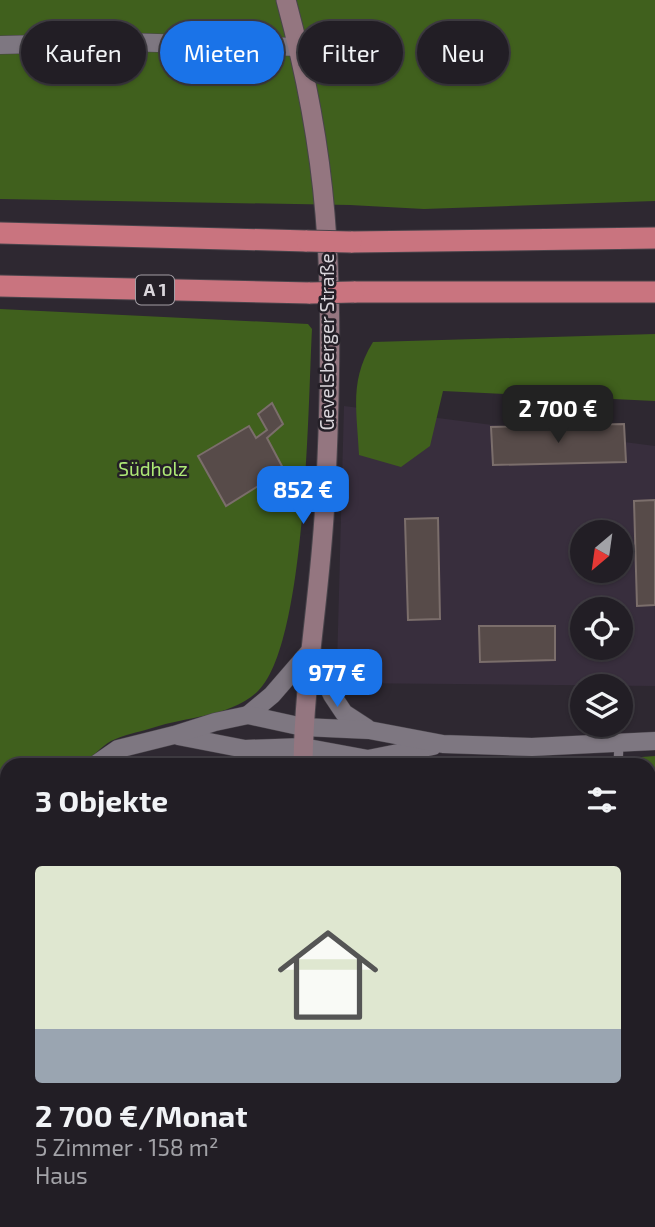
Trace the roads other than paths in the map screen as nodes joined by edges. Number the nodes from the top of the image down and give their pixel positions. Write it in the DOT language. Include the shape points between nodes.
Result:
graph roads {
  1 [pos="286,0"];
  2 [pos="298,43"];
  3 [pos="0,45"];
  4 [pos="298,47"];
  5 [pos="306,84"];
  6 [pos="0,233"];
  7 [pos="655,238"];
  8 [pos="0,286"];
  9 [pos="655,292"];
  10 [pos="311,650"];
  11 [pos="248,715"];
  12 [pos="303,727"];
  13 [pos="369,730"];
  14 [pos="174,735"];
  15 [pos="655,741"];
  16 [pos="443,744"];
  17 [pos="619,744"];
  18 [pos="303,756"];
  19 [pos="105,758"];
  20 [pos="323,758"];
  21 [pos="382,758"];
  22 [pos="618,758"];
  1 -- 2 [label="main road, Gevelsberger Straße"];
  3 -- 4 [label="street" via="122,42"];
  5 -- 10 [label="main road, Gevelsberger Straße" via="326,214 330,315 325,501"];
  6 -- 7 [label="highway, bridge" via="351,242"];
  8 -- 9 [label="highway, A 1, bridge" via="310,293"];
  10 -- 11 [label="street"];
  10 -- 12 [label="main road, Gevelsberger Straße"];
  10 -- 13 [label="street" via="344,713"];
  11 -- 12 [label="street"];
  11 -- 14 [label="street"];
  12 -- 13 [label="street"];
  12 -- 18 [label="main road, Gevelsberger Straße"];
  13 -- 16 [label="street"];
  14 -- 18 [label="street"];
  14 -- 19 [label="street" via="118,749"];
  15 -- 17 [label="street"];
  16 -- 17 [label="street"];
  16 -- 21 [label="street"];
  17 -- 22 [label="lane"];
  18 -- 20 [label="street"];
}
